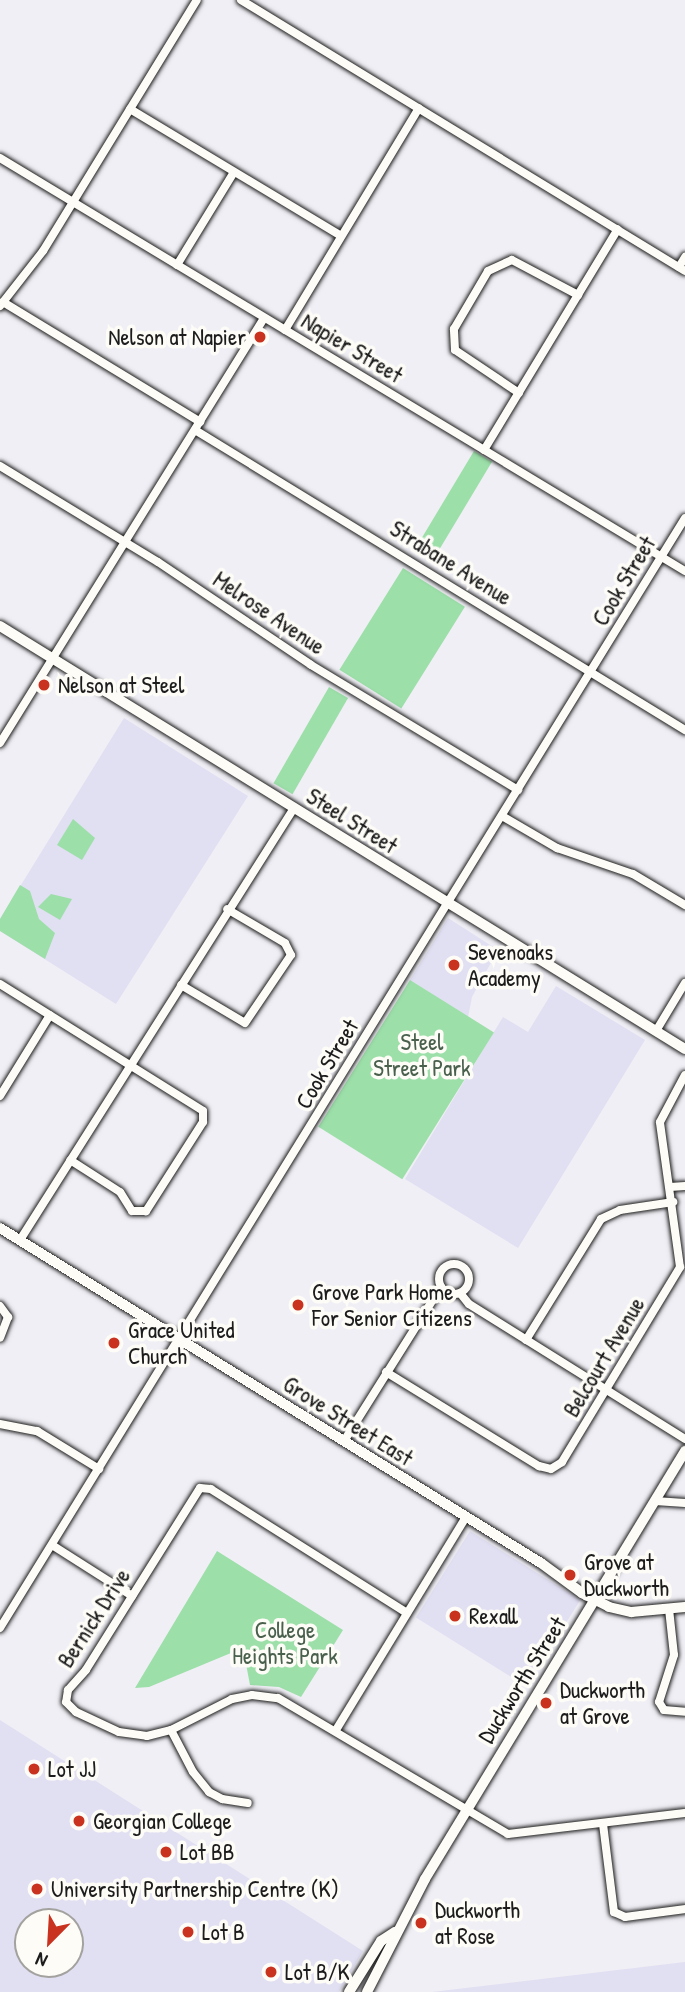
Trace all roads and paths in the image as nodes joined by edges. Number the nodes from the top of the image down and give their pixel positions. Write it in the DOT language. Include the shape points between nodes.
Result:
graph roads {
  1 [pos="197,0"];
  2 [pos="241,0"];
  3 [pos="419,108"];
  4 [pos="130,109"];
  5 [pos="0,158"];
  6 [pos="234,172"];
  7 [pos="73,202"];
  8 [pos="618,229"];
  9 [pos="341,236"];
  10 [pos="685,257"];
  11 [pos="177,265"];
  12 [pos="682,269"];
  13 [pos="578,295"];
  14 [pos="2,304"];
  15 [pos="264,318"];
  16 [pos="285,330"];
  17 [pos="519,393"];
  18 [pos="197,426"];
  19 [pos="484,450"];
  20 [pos="0,466"];
  21 [pos="685,518"];
  22 [pos="126,542"];
  23 [pos="661,557"];
  24 [pos="685,571"];
  25 [pos="0,626"];
  26 [pos="52,658"];
  27 [pos="590,673"];
  28 [pos="685,730"];
  29 [pos="0,742"];
  30 [pos="518,790"];
  31 [pos="294,808"];
  32 [pos="502,816"];
  33 [pos="449,903"];
  34 [pos="685,905"];
  35 [pos="227,909"];
  36 [pos="0,984"];
  37 [pos="685,984"];
  38 [pos="181,985"];
  39 [pos="50,1015"];
  40 [pos="656,1031"];
  41 [pos="685,1049"];
  42 [pos="130,1064"];
  43 [pos="685,1074"];
  44 [pos="0,1096"];
  45 [pos="70,1160"];
  46 [pos="685,1185"];
  47 [pos="670,1187"];
  48 [pos="673,1202"];
  49 [pos="685,1215"];
  50 [pos="675,1217"];
  51 [pos="0,1228"];
  52 [pos="20,1240"];
  53 [pos="441,1287"];
  54 [pos="460,1293"];
  55 [pos="0,1306"];
  56 [pos="0,1338"];
  57 [pos="180,1339"];
  58 [pos="526,1340"];
  59 [pos="386,1372"];
  60 [pos="607,1390"];
  61 [pos="0,1424"];
  62 [pos="685,1439"];
  63 [pos="344,1441"];
  64 [pos="685,1451"];
  65 [pos="99,1469"];
  66 [pos="655,1501"];
  67 [pos="685,1503"];
  68 [pos="466,1517"];
  69 [pos="51,1545"];
  70 [pos="132,1595"];
  71 [pos="596,1600"];
  72 [pos="685,1607"];
  73 [pos="669,1609"];
  74 [pos="407,1613"];
  75 [pos="0,1628"];
  76 [pos="685,1712"];
  77 [pos="171,1730"];
  78 [pos="336,1730"];
  79 [pos="248,1803"];
  80 [pos="467,1810"];
  81 [pos="685,1813"];
  82 [pos="603,1824"];
  83 [pos="685,1909"];
  84 [pos="395,1932"];
  85 [pos="354,1991"];
  86 [pos="367,1992"];
  1 -- 4 [label="street"];
  2 -- 3 [label="street"];
  3 -- 8 [label="street"];
  3 -- 9 [label="street"];
  4 -- 6 [label="street"];
  4 -- 7 [label="street"];
  5 -- 7 [label="street, Napier Street"];
  6 -- 9 [label="street"];
  6 -- 11 [label="street"];
  7 -- 11 [label="street, Napier Street"];
  7 -- 14 [label="street"];
  8 -- 12 [label="street"];
  8 -- 13 [label="street"];
  9 -- 16 [label="street"];
  10 -- 12 [label="street"];
  11 -- 15 [label="street, Napier Street"];
  13 -- 17 [label="street"];
  13 -- 17 [label="street" via="512,260 488,271 454,329 455,350"];
  14 -- 18 [label="street, Strabane Avenue"];
  15 -- 16 [label="street, Napier Street"];
  15 -- 18 [label="street"];
  16 -- 19 [label="street, Napier Street"];
  17 -- 19 [label="street"];
  18 -- 22 [label="street"];
  18 -- 27 [label="street, Strabane Avenue"];
  19 -- 23 [label="street, Napier Street"];
  20 -- 22 [label="street, Melrose Avenue"];
  21 -- 23 [label="street, Cook Street"];
  22 -- 26 [label="street"];
  22 -- 30 [label="street, Melrose Avenue" via="311,665"];
  23 -- 24 [label="street, Napier Street"];
  23 -- 27 [label="street, Cook Street"];
  25 -- 26 [label="street, Steel Street"];
  26 -- 29 [label="street"];
  26 -- 31 [label="street, Steel Street"];
  27 -- 28 [label="street, Strabane Avenue"];
  27 -- 30 [label="street, Cook Street"];
  30 -- 32 [label="street, Cook Street"];
  31 -- 33 [label="street, Steel Street"];
  31 -- 35 [label="street"];
  32 -- 33 [label="street, Cook Street"];
  32 -- 34 [label="street" via="557,848 633,874"];
  33 -- 40 [label="street, Steel Street"];
  33 -- 57 [label="street, Cook Street"];
  35 -- 38 [label="street"];
  35 -- 38 [label="street" via="285,943 291,955 245,1023"];
  36 -- 39 [label="street"];
  37 -- 40 [label="street"];
  38 -- 42 [label="street"];
  39 -- 42 [label="street"];
  39 -- 44 [label="street"];
  40 -- 41 [label="street, Steel Street"];
  42 -- 45 [label="street"];
  42 -- 45 [label="street" via="199,1107 204,1116 154,1201 140,1213 132,1211 115,1188"];
  43 -- 47 [label="street, Belcourt Avenue" via="660,1122"];
  45 -- 52 [label="street"];
  46 -- 47 [label="street"];
  47 -- 48 [label="street, Belcourt Avenue"];
  48 -- 50 [label="street, Belcourt Avenue"];
  48 -- 58 [label="street" via="620,1210 601,1219"];
  49 -- 50 [label="street"];
  50 -- 60 [label="street, Belcourt Avenue" via="680,1267"];
  51 -- 52 [label="street, Grove Street East"];
  52 -- 57 [label="street, Grove Street East"];
  53 -- 54 [label="street" via="447,1293"];
  53 -- 54 [label="street" via="438,1277 443,1268 458,1265 468,1275 467,1286"];
  53 -- 59 [label="street"];
  54 -- 58 [label="street" via="469,1304"];
  55 -- 56 [label="street" via="8,1317"];
  57 -- 63 [label="street, Grove Street East"];
  57 -- 65 [label="street, Cook Street"];
  58 -- 60 [label="street"];
  59 -- 60 [label="street, Belcourt Avenue" via="551,1469 562,1462"];
  59 -- 63 [label="street"];
  60 -- 62 [label="street"];
  61 -- 65 [label="street" via="37,1431"];
  63 -- 68 [label="street, Grove Street East"];
  64 -- 66 [label="main road, Duckworth Street"];
  65 -- 69 [label="street, Cook Street"];
  66 -- 67 [label="street"];
  66 -- 71 [label="main road, Duckworth Street"];
  68 -- 71 [label="street, Grove Street East"];
  68 -- 74 [label="street"];
  69 -- 70 [label="street"];
  69 -- 75 [label="street, Cook Street"];
  70 -- 74 [label="street, Bernick Drive" via="196,1492 206,1487"];
  70 -- 77 [label="street, Bernick Drive" via="86,1670 68,1690 66,1702 76,1712 131,1736"];
  71 -- 73 [label="street, Grove Street East" via="631,1612"];
  71 -- 80 [label="main road, Duckworth Street"];
  72 -- 73 [label="street, Grove Street East"];
  73 -- 76 [label="street" via="674,1655 659,1702 664,1710"];
  74 -- 78 [label="street"];
  77 -- 78 [label="street, Bernick Drive" via="222,1702 252,1695 288,1702"];
  77 -- 79 [label="street" via="192,1772 209,1792"];
  78 -- 80 [label="street, Bernick Drive"];
  80 -- 82 [label="street, Bernick Drive" via="508,1834"];
  80 -- 84 [label="main road, Duckworth Street"];
  81 -- 82 [label="street, Bernick Drive"];
  82 -- 83 [label="street" via="614,1912 625,1917"];
  84 -- 85 [label="main road, Duckworth Street" via="381,1941"];
  84 -- 86 [label="main road, Duckworth Street" via="393,1948"];
}
